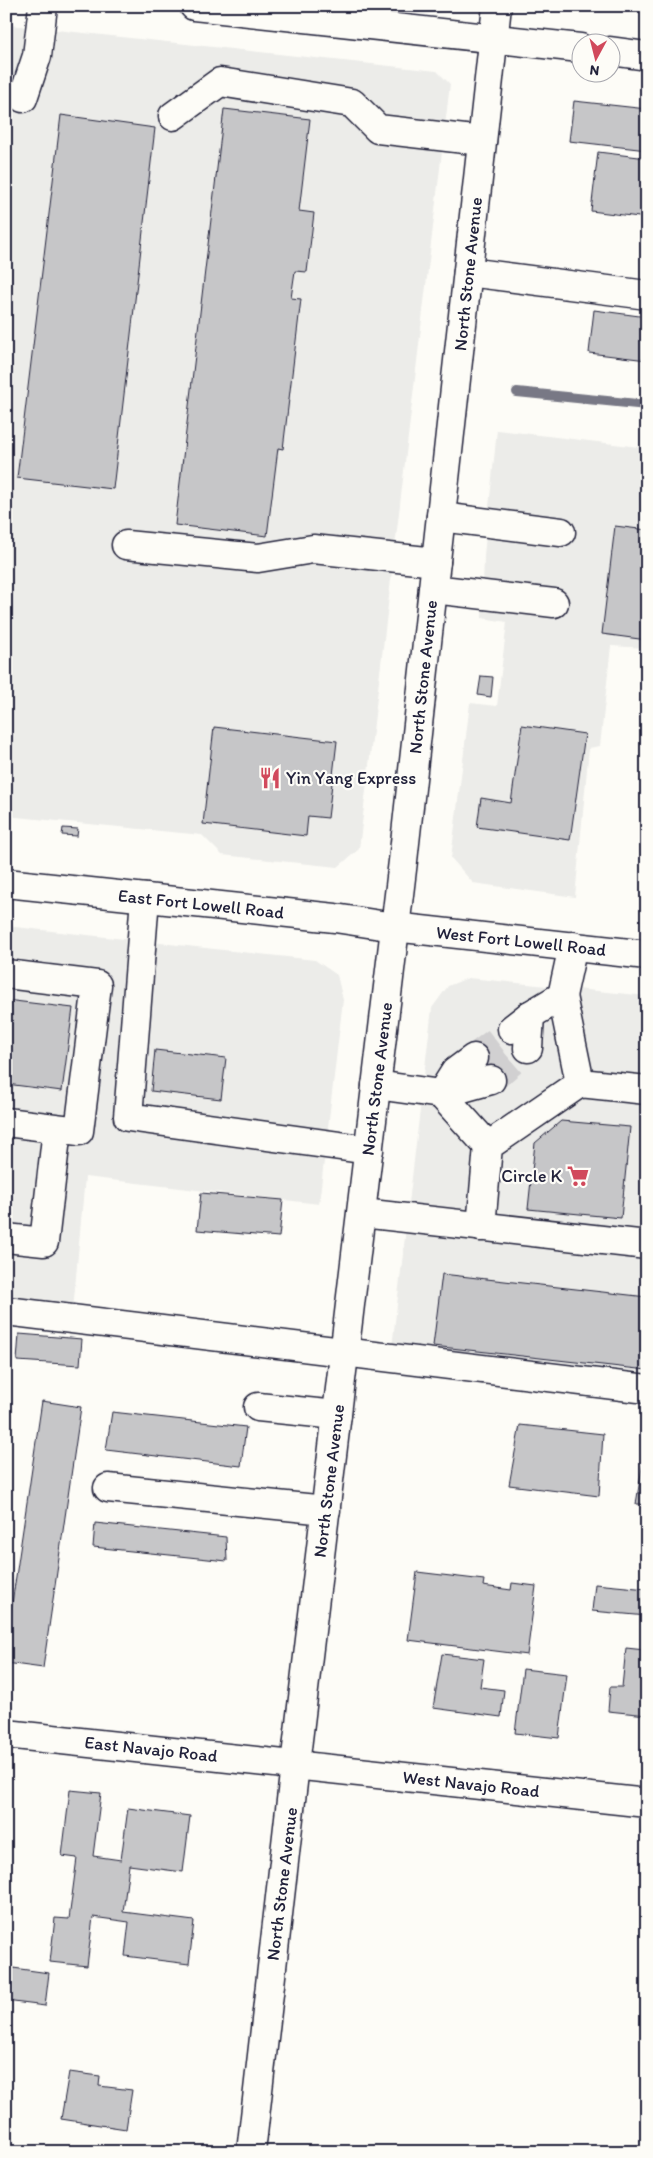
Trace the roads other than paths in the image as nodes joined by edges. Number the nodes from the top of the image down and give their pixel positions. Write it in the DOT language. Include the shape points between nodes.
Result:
graph roads {
  1 [pos="43,6"];
  2 [pos="194,6"];
  3 [pos="497,6"];
  4 [pos="494,37"];
  5 [pos="570,47"];
  6 [pos="620,52"];
  7 [pos="647,56"];
  8 [pos="23,98"];
  9 [pos="173,116"];
  10 [pos="482,141"];
  11 [pos="468,272"];
  12 [pos="647,294"];
  13 [pos="441,517"];
  14 [pos="561,532"];
  15 [pos="126,544"];
  16 [pos="436,562"];
  17 [pos="433,589"];
  18 [pos="554,603"];
  19 [pos="6,882"];
  20 [pos="145,898"];
  21 [pos="394,927"];
  22 [pos="573,946"];
  23 [pos="647,955"];
  24 [pos="6,974"];
  25 [pos="562,996"];
  26 [pos="524,1031"];
  27 [pos="474,1058"];
  28 [pos="491,1080"];
  29 [pos="580,1083"];
  30 [pos="376,1085"];
  31 [pos="647,1090"];
  32 [pos="441,1094"];
  33 [pos="6,1122"];
  34 [pos="58,1129"];
  35 [pos="488,1146"];
  36 [pos="369,1150"];
  37 [pos="362,1213"];
  38 [pos="480,1227"];
  39 [pos="6,1238"];
  40 [pos="647,1245"];
  41 [pos="6,1311"];
  42 [pos="345,1352"];
  43 [pos="647,1389"];
  44 [pos="258,1407"];
  45 [pos="337,1415"];
  46 [pos="108,1488"];
  47 [pos="326,1510"];
  48 [pos="6,1734"];
  49 [pos="295,1765"];
  50 [pos="647,1802"];
  51 [pos="251,2152"];
  1 -- 8 [label="main road" via="37,56"];
  2 -- 4 [label="main road"];
  3 -- 4 [label="main road, North Stone Avenue"];
  4 -- 5 [label="main road"];
  4 -- 10 [label="main road, North Stone Avenue"];
  6 -- 7 [label="main road"];
  9 -- 10 [label="main road" via="220,82 352,103 378,129"];
  10 -- 11 [label="main road, North Stone Avenue"];
  11 -- 12 [label="main road"];
  11 -- 13 [label="main road, North Stone Avenue"];
  13 -- 14 [label="main road"];
  13 -- 16 [label="main road, North Stone Avenue"];
  15 -- 16 [label="main road" via="258,558 313,549"];
  16 -- 17 [label="main road, North Stone Avenue"];
  17 -- 18 [label="main road"];
  17 -- 21 [label="main road, North Stone Avenue"];
  19 -- 20 [label="main road, East Fort Lowell Road"];
  20 -- 21 [label="main road, East Fort Lowell Road"];
  20 -- 36 [label="main road" via="128,1117"];
  21 -- 22 [label="main road, West Fort Lowell Road"];
  21 -- 30 [label="main road, North Stone Avenue"];
  22 -- 23 [label="main road, West Fort Lowell Road"];
  22 -- 25 [label="main road"];
  24 -- 34 [label="main road" via="97,985 80,1131"];
  25 -- 26 [label="main road"];
  25 -- 29 [label="main road"];
  27 -- 32 [label="main road" via="455,1072"];
  28 -- 32 [label="main road"];
  29 -- 31 [label="main road"];
  29 -- 35 [label="main road"];
  30 -- 32 [label="main road"];
  30 -- 36 [label="main road, North Stone Avenue"];
  32 -- 35 [label="main road"];
  33 -- 34 [label="main road"];
  34 -- 39 [label="main road" via="44,1242"];
  35 -- 38 [label="main road"];
  36 -- 37 [label="main road, North Stone Avenue"];
  37 -- 38 [label="main road"];
  37 -- 42 [label="main road, North Stone Avenue"];
  38 -- 40 [label="main road"];
  41 -- 42 [label="main road"];
  42 -- 43 [label="main road"];
  42 -- 45 [label="main road, North Stone Avenue"];
  44 -- 45 [label="main road"];
  45 -- 47 [label="main road, North Stone Avenue"];
  46 -- 47 [label="main road"];
  47 -- 49 [label="main road, North Stone Avenue"];
  48 -- 49 [label="main road, East Navajo Road"];
  49 -- 50 [label="main road, West Navajo Road"];
  49 -- 51 [label="main road, North Stone Avenue"];
}
